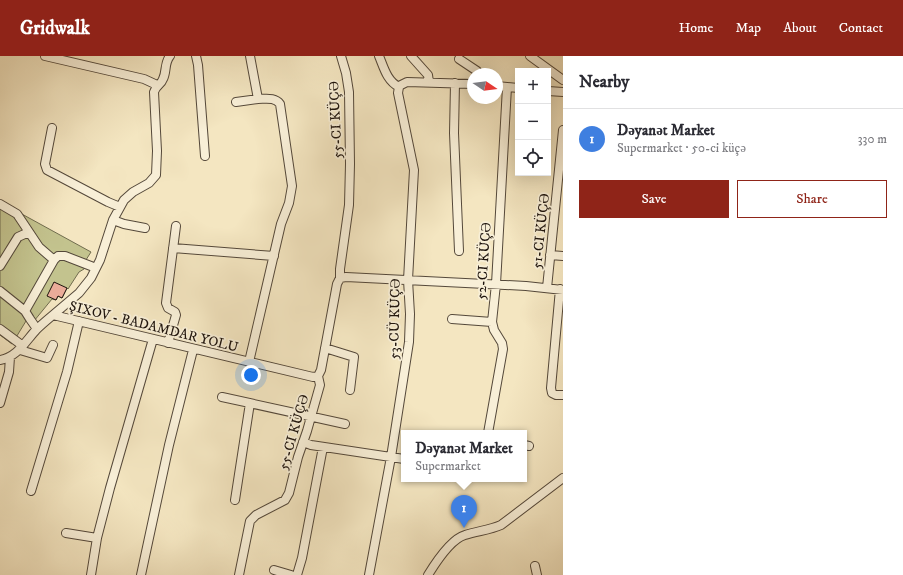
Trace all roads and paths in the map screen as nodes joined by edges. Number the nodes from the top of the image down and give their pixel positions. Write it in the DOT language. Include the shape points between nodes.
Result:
graph roads {
  1 [pos="170,56"];
  2 [pos="196,56"];
  3 [pos="250,56"];
  4 [pos="341,56"];
  5 [pos="379,56"];
  6 [pos="411,56"];
  7 [pos="530,56"];
  8 [pos="50,57"];
  9 [pos="459,59"];
  10 [pos="472,68"];
  11 [pos="563,80"];
  12 [pos="429,82"];
  13 [pos="455,83"];
  14 [pos="467,84"];
  15 [pos="157,85"];
  16 [pos="399,87"];
  17 [pos="503,87"];
  18 [pos="507,87"];
  19 [pos="515,88"];
  20 [pos="551,91"];
  21 [pos="563,92"];
  22 [pos="258,100"];
  23 [pos="236,102"];
  24 [pos="52,128"];
  25 [pos="563,130"];
  26 [pos="205,156"];
  27 [pos="0,204"];
  28 [pos="120,207"];
  29 [pos="113,220"];
  30 [pos="176,226"];
  31 [pos="145,228"];
  32 [pos="29,232"];
  33 [pos="174,248"];
  34 [pos="459,251"];
  35 [pos="550,255"];
  36 [pos="274,256"];
  37 [pos="563,256"];
  38 [pos="54,260"];
  39 [pos="0,266"];
  40 [pos="96,268"];
  41 [pos="340,278"];
  42 [pos="408,280"];
  43 [pos="496,284"];
  44 [pos="547,288"];
  45 [pos="562,290"];
  46 [pos="0,291"];
  47 [pos="25,311"];
  48 [pos="53,315"];
  49 [pos="452,319"];
  50 [pos="79,321"];
  51 [pos="492,322"];
  52 [pos="0,329"];
  53 [pos="37,329"];
  54 [pos="153,339"];
  55 [pos="168,343"];
  56 [pos="53,345"];
  57 [pos="21,348"];
  58 [pos="325,348"];
  59 [pos="193,350"];
  60 [pos="10,357"];
  61 [pos="0,360"];
  62 [pos="249,362"];
  63 [pos="318,376"];
  64 [pos="350,390"];
  65 [pos="563,395"];
  66 [pos="222,397"];
  67 [pos="0,403"];
  68 [pos="250,403"];
  69 [pos="312,417"];
  70 [pos="345,424"];
  71 [pos="489,430"];
  72 [pos="303,442"];
  73 [pos="323,447"];
  74 [pos="391,457"];
  75 [pos="401,459"];
  76 [pos="563,478"];
  77 [pos="31,491"];
  78 [pos="235,500"];
  79 [pos="66,533"];
  80 [pos="97,538"];
  81 [pos="535,566"];
  82 [pos="274,570"];
  83 [pos="91,575"];
  84 [pos="140,575"];
  85 [pos="239,575"];
  86 [pos="292,575"];
  87 [pos="298,575"];
  88 [pos="369,575"];
  89 [pos="428,575"];
  90 [pos="537,575"];
  1 -- 15 [label="street" via="165,65 164,79"];
  2 -- 26 [label="street"];
  3 -- 22 [label="street"];
  4 -- 41 [label="street, 55-CI KÜÇƏ" via="349,92 350,164 349,205"];
  5 -- 16 [label="street" via="389,78"];
  6 -- 12 [label="street" via="428,75"];
  7 -- 11 [label="street"];
  8 -- 15 [label="street" via="144,79"];
  9 -- 10 [label="street"];
  12 -- 13 [label="street"];
  12 -- 16 [label="street" via="407,82"];
  13 -- 14 [label="street"];
  13 -- 34 [label="street" via="454,133"];
  15 -- 28 [label="street" via="154,92 156,175 149,183 128,196"];
  16 -- 42 [label="street, 53-CÜ KÜÇƏ" via="398,93 414,170"];
  17 -- 18 [label="street"];
  18 -- 19 [label="street"];
  18 -- 43 [label="street, 52-CI KÜÇƏ"];
  20 -- 21 [label="street"];
  22 -- 23 [label="street"];
  22 -- 36 [label="street" via="274,99 280,104 292,186"];
  24 -- 28 [label="street" via="47,170"];
  25 -- 35 [label="street, 51-CI KÜÇƏ"];
  27 -- 32 [label="street" via="17,214"];
  28 -- 29 [label="street"];
  29 -- 31 [label="street"];
  29 -- 40 [label="street"];
  30 -- 33 [label="street"];
  32 -- 38 [label="street" via="39,247"];
  32 -- 39 [label="street" via="18,237"];
  33 -- 36 [label="street"];
  33 -- 55 [label="street" via="166,303 176,315"];
  35 -- 37 [label="street"];
  35 -- 44 [label="street, 51-CI KÜÇƏ"];
  36 -- 62 [label="street"];
  38 -- 40 [label="street" via="58,256 65,256"];
  38 -- 47 [label="street"];
  40 -- 48 [label="street" via="84,287"];
  41 -- 42 [label="street" via="346,276"];
  41 -- 58 [label="street, 55-CI KÜÇƏ"];
  42 -- 43 [label="street"];
  42 -- 74 [label="street, 53-CÜ KÜÇƏ" via="409,342"];
  43 -- 44 [label="street"];
  43 -- 51 [label="street, 52-CI KÜÇƏ"];
  44 -- 45 [label="street"];
  45 -- 65 [label="street" via="551,388 556,395"];
  46 -- 47 [label="street"];
  47 -- 53 [label="street"];
  48 -- 50 [label="street"];
  48 -- 53 [label="street"];
  49 -- 51 [label="street"];
  50 -- 54 [label="street"];
  50 -- 77 [label="street" via="67,372"];
  51 -- 71 [label="street" via="503,349"];
  52 -- 57 [label="street"];
  53 -- 57 [label="street"];
  54 -- 55 [label="street"];
  54 -- 80 [label="street"];
  55 -- 59 [label="street"];
  56 -- 57 [label="street" via="47,358"];
  57 -- 60 [label="street"];
  58 -- 63 [label="street, 55-CI KÜÇƏ"];
  58 -- 64 [label="street" via="353,355"];
  59 -- 62 [label="street"];
  59 -- 84 [label="street"];
  60 -- 61 [label="street"];
  60 -- 67 [label="street" via="9,372"];
  62 -- 63 [label="street"];
  63 -- 69 [label="street, 55-CI KÜÇƏ" via="320,385"];
  66 -- 68 [label="street"];
  68 -- 69 [label="street"];
  68 -- 78 [label="street"];
  69 -- 70 [label="street"];
  69 -- 72 [label="street, 55-CI KÜÇƏ"];
  72 -- 73 [label="street"];
  72 -- 85 [label="street, 55-CI KÜÇƏ" via="290,493 285,500 256,515 250,521"];
  73 -- 74 [label="street"];
  73 -- 87 [label="street"];
  74 -- 75 [label="street"];
  74 -- 88 [label="street, 53-CÜ KÜÇƏ"];
  76 -- 89 [label="street" via="501,525 459,537"];
  79 -- 80 [label="street"];
  80 -- 83 [label="street"];
  81 -- 90 [label="street"];
  82 -- 86 [label="street"];
}
